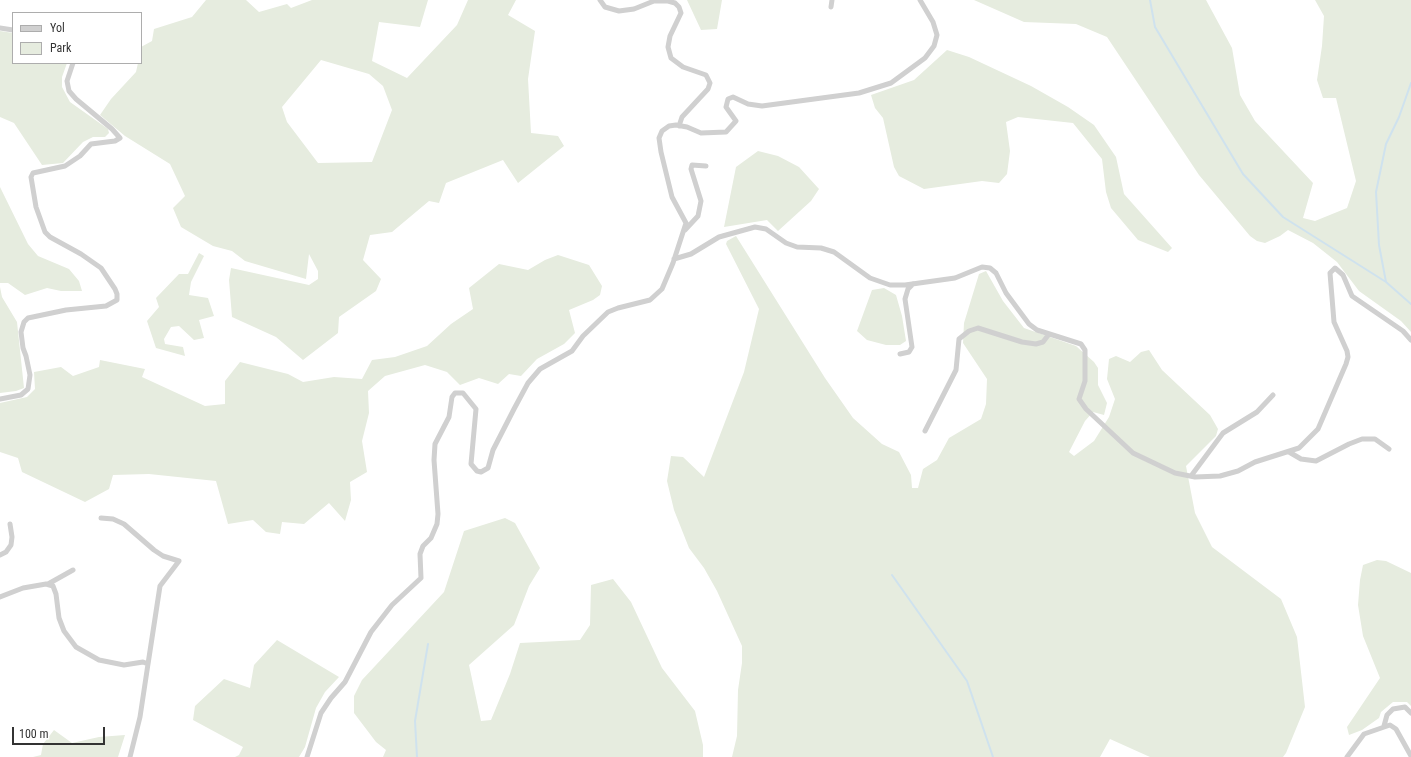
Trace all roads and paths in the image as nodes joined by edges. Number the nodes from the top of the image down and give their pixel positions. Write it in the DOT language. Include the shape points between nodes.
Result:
graph roads {
  1 [pos="600,0"];
  2 [pos="832,0"];
  3 [pos="920,0"];
  4 [pos="831,7"];
  5 [pos="0,28"];
  6 [pos="12,30"];
  7 [pos="73,64"];
  8 [pos="679,126"];
  9 [pos="706,166"];
  10 [pos="684,230"];
  11 [pos="674,259"];
  12 [pos="913,284"];
  13 [pos="1049,334"];
  14 [pos="1411,340"];
  15 [pos="900,354"];
  16 [pos="1274,395"];
  17 [pos="0,399"];
  18 [pos="925,431"];
  19 [pos="1389,449"];
  20 [pos="1289,452"];
  21 [pos="1190,476"];
  22 [pos="101,518"];
  23 [pos="10,524"];
  24 [pos="0,555"];
  25 [pos="73,570"];
  26 [pos="48,584"];
  27 [pos="0,597"];
  28 [pos="148,664"];
  29 [pos="1411,714"];
  30 [pos="1384,726"];
  31 [pos="1411,756"];
  32 [pos="130,757"];
  33 [pos="307,757"];
  34 [pos="1347,757"];
  1 -- 8 [label="street" via="606,7 619,11 634,9 654,1 668,1 679,7 681,13 670,36 668,48 671,58 683,67 706,76 710,83 708,89 682,117"];
  2 -- 4 [label="street"];
  3 -- 8 [label="street" via="933,22 937,35 934,46 925,58 891,82 859,93 762,106 748,104 733,97 728,100 726,107 736,121 726,132 701,134"];
  5 -- 6 [label="street"];
  7 -- 17 [label="street" via="67,81 69,91 120,138 91,144 80,156 65,166 33,173 31,177 36,207 45,232 101,268 115,289 117,300 106,306 66,310 28,318 21,332 30,374 28,389 21,395"];
  8 -- 10 [label="street" via="669,126 662,131 659,138 672,197 686,224"];
  9 -- 10 [label="street" via="692,165 701,201 698,216"];
  10 -- 11 [label="street"];
  11 -- 12 [label="street" via="691,254 719,237 755,227 766,229 797,247 821,248 834,252 870,278 890,285"];
  11 -- 33 [label="street" via="662,289 656,296 608,312 583,336 572,351 540,369 528,382 492,450 488,468 481,472 471,464 476,410 464,393 455,393 452,397 449,417 435,444 437,524 420,554 421,578 392,605 371,632 345,682 321,713"];
  12 -- 13 [label="street" via="955,278 982,267 990,268 996,273 1006,293 1029,324"];
  12 -- 15 [label="street" via="905,299 912,347 909,352"];
  13 -- 18 [label="street" via="1043,342 1036,344 978,328 969,331 959,339 956,370"];
  13 -- 21 [label="street" via="1081,344 1085,350 1085,381 1079,399 1091,414 1133,453 1175,473"];
  14 -- 20 [label="street" via="1403,331 1352,296 1343,275 1335,268 1330,273 1334,322 1347,351 1346,364 1318,429 1299,448"];
  16 -- 21 [label="street" via="1257,412 1223,433"];
  19 -- 20 [label="street" via="1375,439 1362,439 1316,461 1301,459"];
  20 -- 21 [label="street" via="1220,476"];
  22 -- 28 [label="street" via="113,519 124,524 154,550 179,561 160,586"];
  23 -- 24 [label="street" via="10,545 6,552"];
  25 -- 26 [label="street"];
  26 -- 27 [label="street" via="23,588"];
  26 -- 28 [label="street" via="53,586 56,594 59,618 64,631 76,647 99,660 124,665 143,662"];
  28 -- 32 [label="street" via="140,717"];
  29 -- 30 [label="street" via="1405,707 1393,709 1387,715"];
  30 -- 31 [label="street" via="1390,725 1396,729"];
  30 -- 34 [label="street" via="1364,734"];
}
